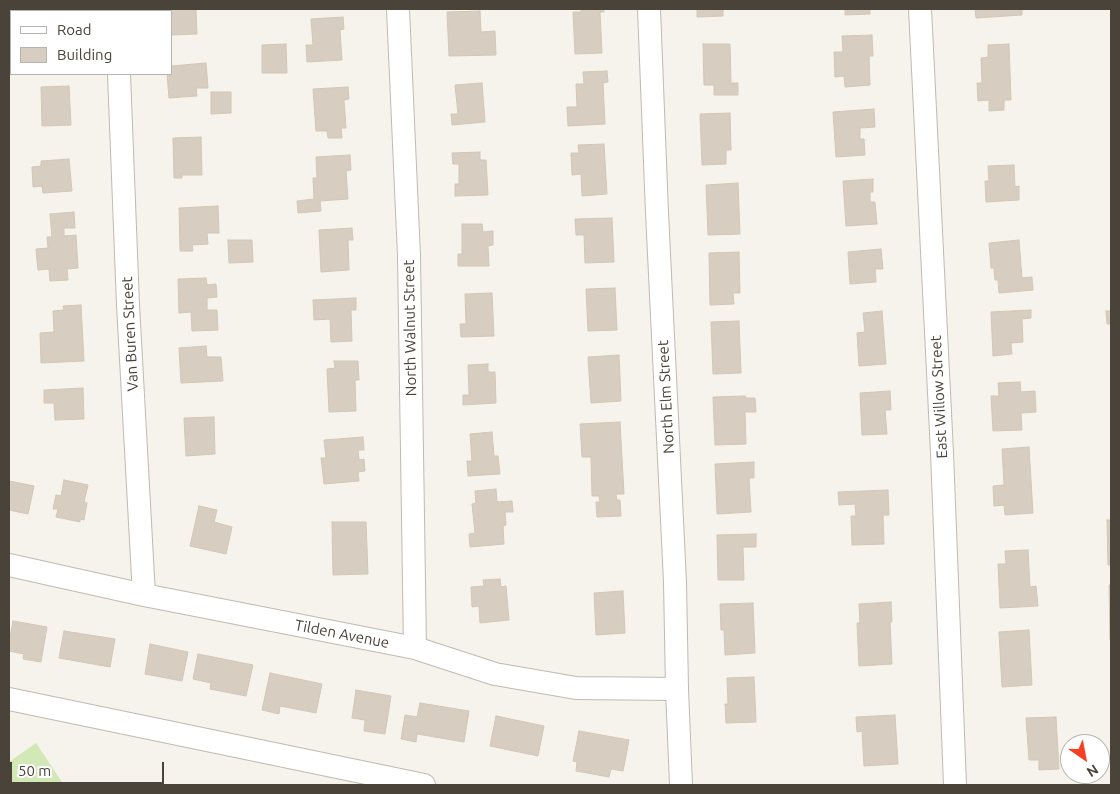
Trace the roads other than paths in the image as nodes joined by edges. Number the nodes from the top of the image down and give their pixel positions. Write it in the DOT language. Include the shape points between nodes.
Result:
graph roads {
  1 [pos="398,9"];
  2 [pos="649,9"];
  3 [pos="920,9"];
  4 [pos="119,75"];
  5 [pos="9,565"];
  6 [pos="144,595"];
  7 [pos="415,648"];
  8 [pos="677,689"];
  9 [pos="9,699"];
  10 [pos="424,785"];
  11 [pos="682,785"];
  12 [pos="955,785"];
  1 -- 7 [label="street, North Walnut Street" via="409,256"];
  2 -- 8 [label="street, North Elm Street"];
  3 -- 12 [label="street, East Willow Street"];
  4 -- 6 [label="street, Van Buren Street"];
  5 -- 6 [label="street, Tilden Avenue"];
  6 -- 7 [label="street, Tilden Avenue"];
  7 -- 8 [label="street, Tilden Avenue" via="494,674 576,688"];
  8 -- 11 [label="street, North Elm Street"];
  9 -- 10 [label="street"];
}
